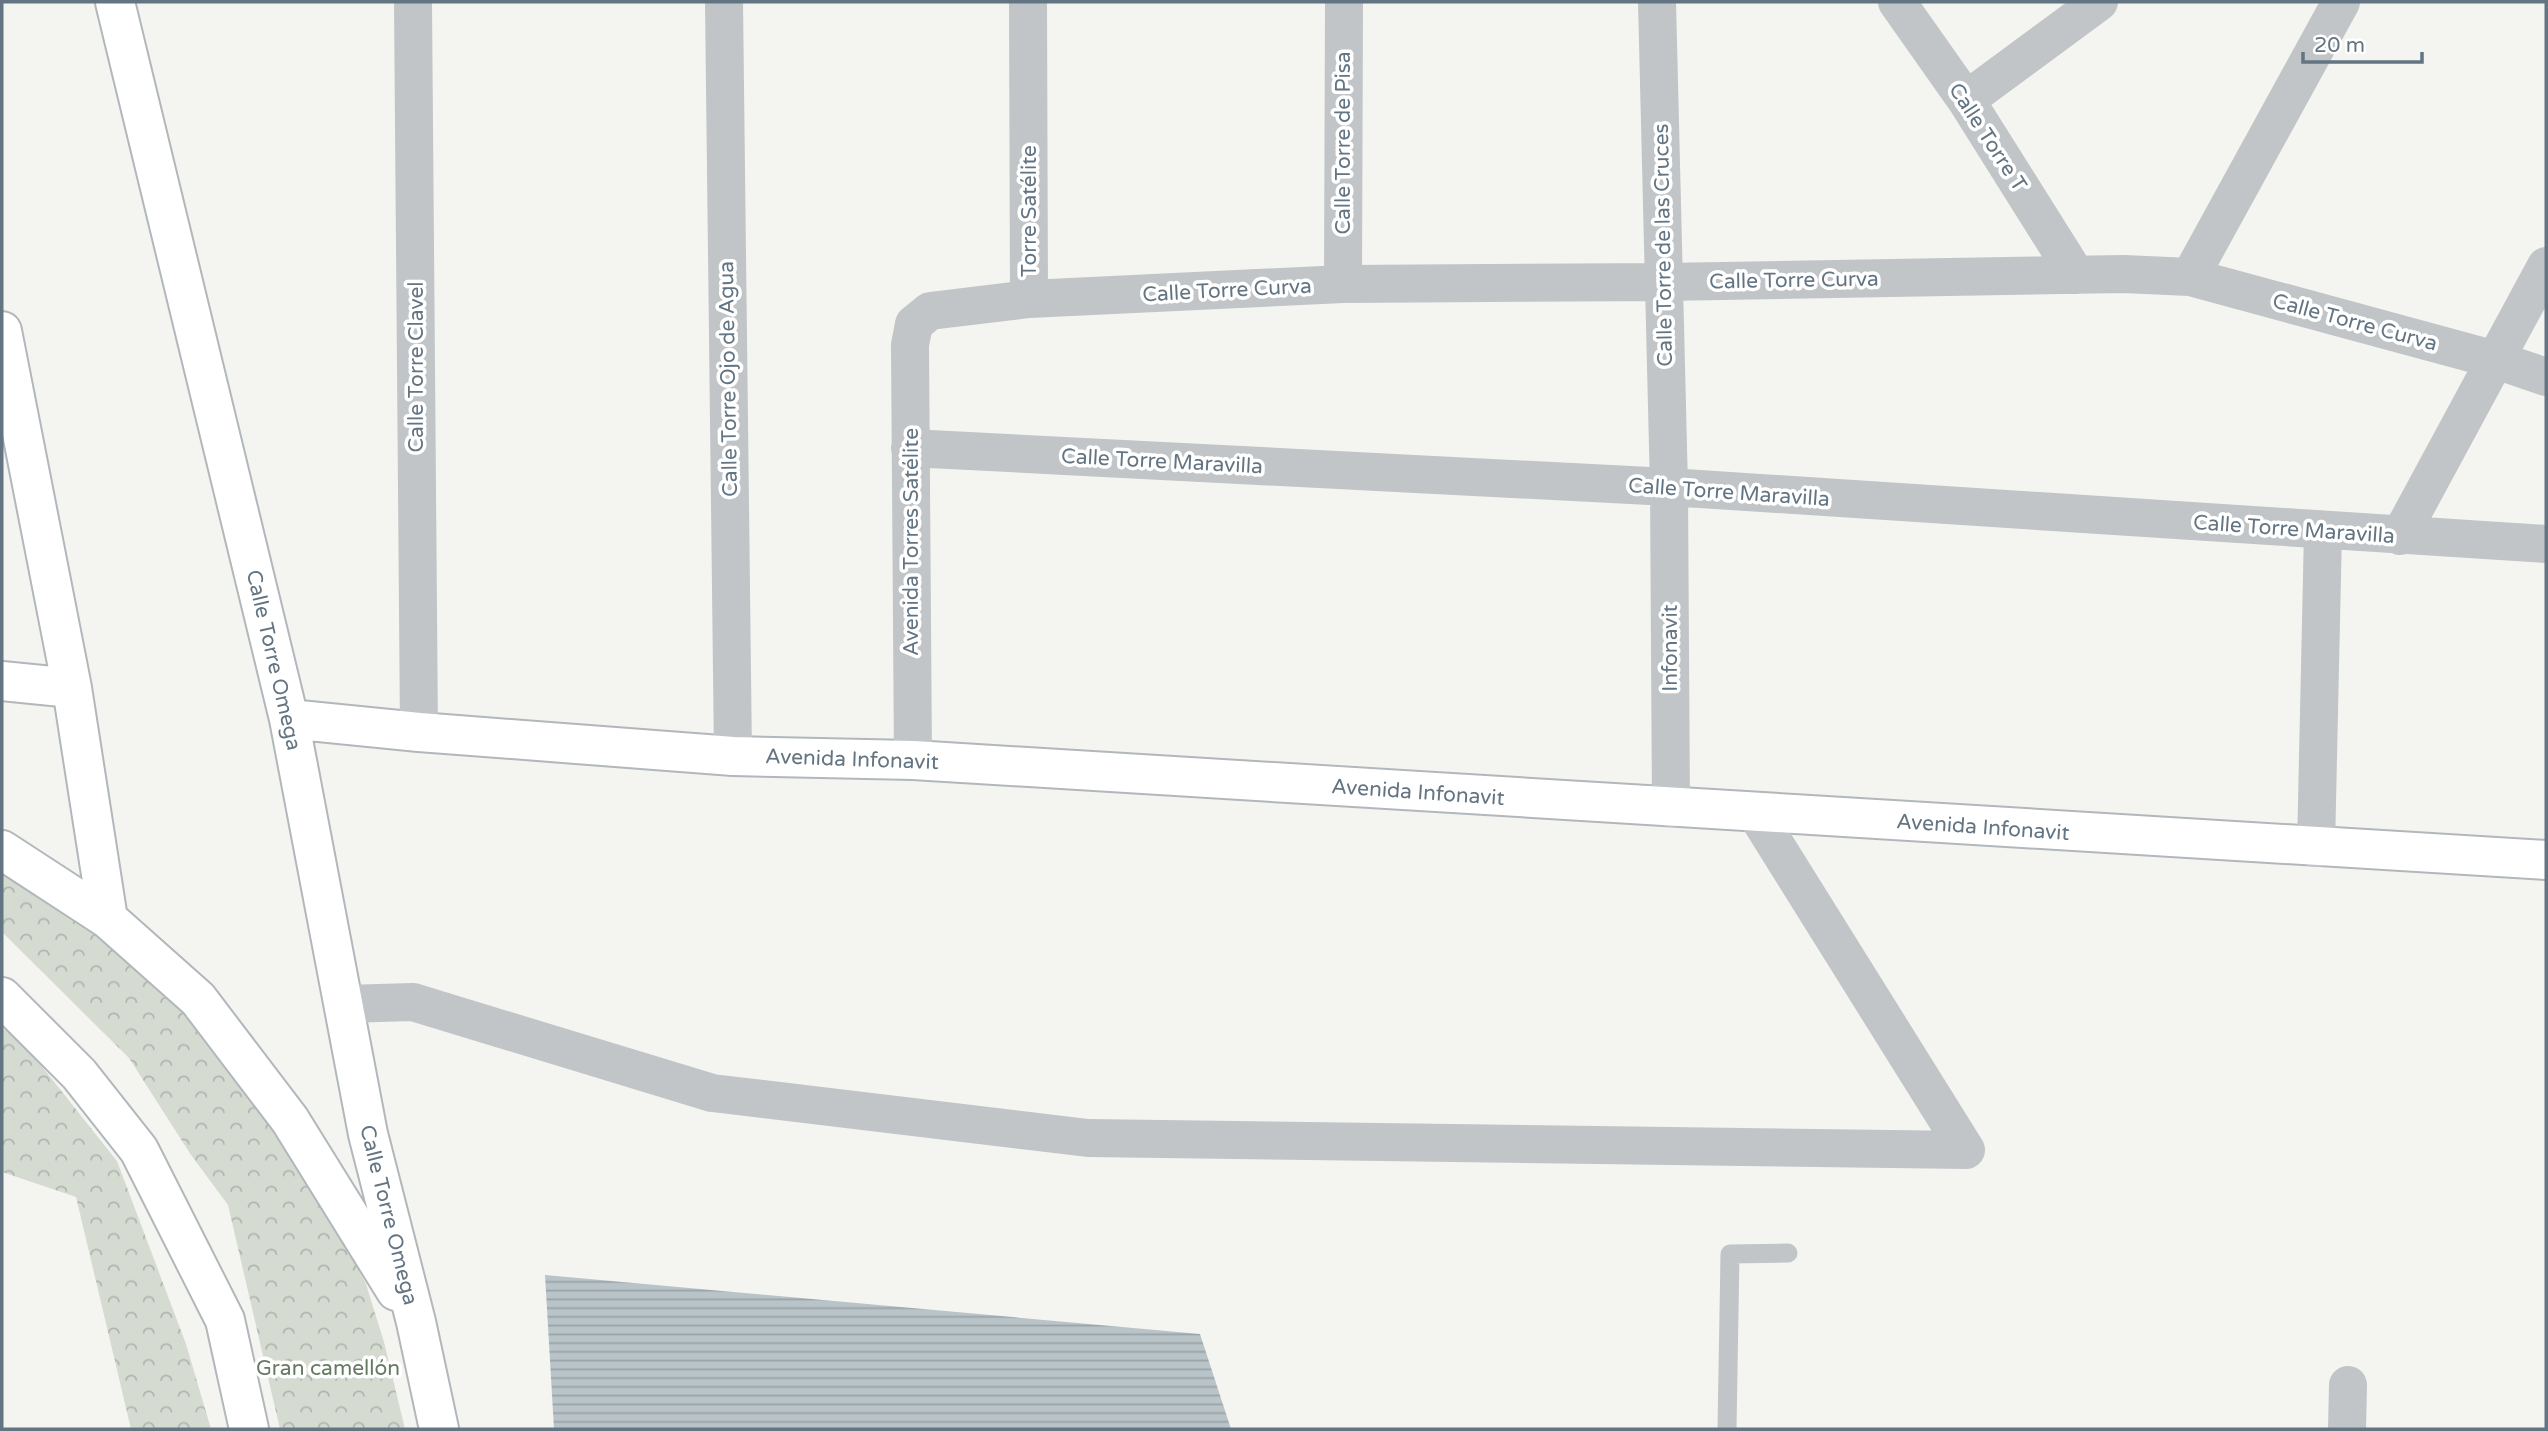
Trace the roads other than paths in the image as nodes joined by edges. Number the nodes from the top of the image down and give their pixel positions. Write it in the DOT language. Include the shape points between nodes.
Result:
graph roads {
  1 [pos="115,2"];
  2 [pos="413,2"];
  3 [pos="724,2"];
  4 [pos="1028,2"];
  5 [pos="1344,2"];
  6 [pos="1657,2"];
  7 [pos="1898,2"];
  8 [pos="2099,2"];
  9 [pos="2341,2"];
  10 [pos="1966,100"];
  11 [pos="2546,266"];
  12 [pos="2076,275"];
  13 [pos="2190,277"];
  14 [pos="1664,282"];
  15 [pos="1343,284"];
  16 [pos="1029,299"];
  17 [pos="914,324"];
  18 [pos="2,331"];
  19 [pos="2496,360"];
  20 [pos="2546,377"];
  21 [pos="910,448"];
  22 [pos="1669,487"];
  23 [pos="2323,531"];
  24 [pos="2400,536"];
  25 [pos="2546,544"];
  26 [pos="2,681"];
  27 [pos="72,688"];
  28 [pos="289,719"];
  29 [pos="419,732"];
  30 [pos="733,756"];
  31 [pos="913,760"];
  32 [pos="1671,808"];
  33 [pos="1755,812"];
  34 [pos="2316,848"];
  35 [pos="2,850"];
  36 [pos="2546,860"];
  37 [pos="108,919"];
  38 [pos="2,997"];
  39 [pos="344,1004"];
  40 [pos="1788,1253"];
  41 [pos="416,1322"];
  42 [pos="2348,1385"];
  43 [pos="249,1429"];
  44 [pos="439,1429"];
  45 [pos="1727,1429"];
  46 [pos="2347,1429"];
  1 -- 28 [label="main road, Calle Torre Omega"];
  2 -- 29 [label="street, Calle Torre Clavel"];
  3 -- 30 [label="street, Calle Torre Ojo de Agua"];
  4 -- 16 [label="street, Torre Satélite"];
  5 -- 15 [label="street, Calle Torre de Pisa"];
  6 -- 14 [label="street, Calle Torre de las Cruces"];
  7 -- 10 [label="street, Calle Torre T"];
  8 -- 10 [label="street"];
  9 -- 13 [label="street"];
  10 -- 12 [label="street, Calle Torre T"];
  11 -- 19 [label="street"];
  12 -- 13 [label="street, Calle Torre Curva"];
  12 -- 14 [label="street, Calle Torre Curva"];
  13 -- 19 [label="street, Calle Torre Curva"];
  14 -- 15 [label="street, Calle Torre Curva"];
  14 -- 22 [label="street, Calle Torre de las Cruces"];
  15 -- 16 [label="street, Calle Torre Curva"];
  16 -- 17 [label="street, Torre Satélite" via="930,311"];
  17 -- 21 [label="street, Avenida Torres Satélite" via="909,345"];
  18 -- 27 [label="main road"];
  19 -- 20 [label="street, Calle Torre Curva"];
  19 -- 24 [label="street"];
  21 -- 22 [label="street, Calle Torre Maravilla"];
  21 -- 31 [label="street, Avenida Torres Satélite"];
  22 -- 23 [label="street, Calle Torre Maravilla"];
  22 -- 32 [label="street, Infonavit"];
  23 -- 24 [label="street, Calle Torre Maravilla"];
  23 -- 34 [label="street"];
  24 -- 25 [label="street, Calle Torre Maravilla"];
  26 -- 27 [label="main road"];
  27 -- 37 [label="main road"];
  28 -- 29 [label="main road, Avenida Infonavit"];
  28 -- 39 [label="main road, Calle Torre Omega"];
  29 -- 30 [label="main road, Avenida Infonavit"];
  30 -- 31 [label="main road, Avenida Infonavit"];
  31 -- 32 [label="main road, Avenida Infonavit"];
  32 -- 33 [label="main road, Avenida Infonavit"];
  33 -- 34 [label="main road, Avenida Infonavit"];
  33 -- 39 [label="street" via="1966,1150 1088,1138 712,1093 412,1002"];
  34 -- 36 [label="main road, Avenida Infonavit"];
  35 -- 37 [label="main road"];
  37 -- 41 [label="main road" via="198,999 282,1109"];
  38 -- 43 [label="main road" via="79,1074 139,1150 225,1320"];
  39 -- 41 [label="main road, Calle Torre Omega" via="368,1134"];
  40 -- 45 [label="lane" via="1730,1254"];
  41 -- 44 [label="main road, Calle Torre Omega"];
  42 -- 46 [label="street"];
}
